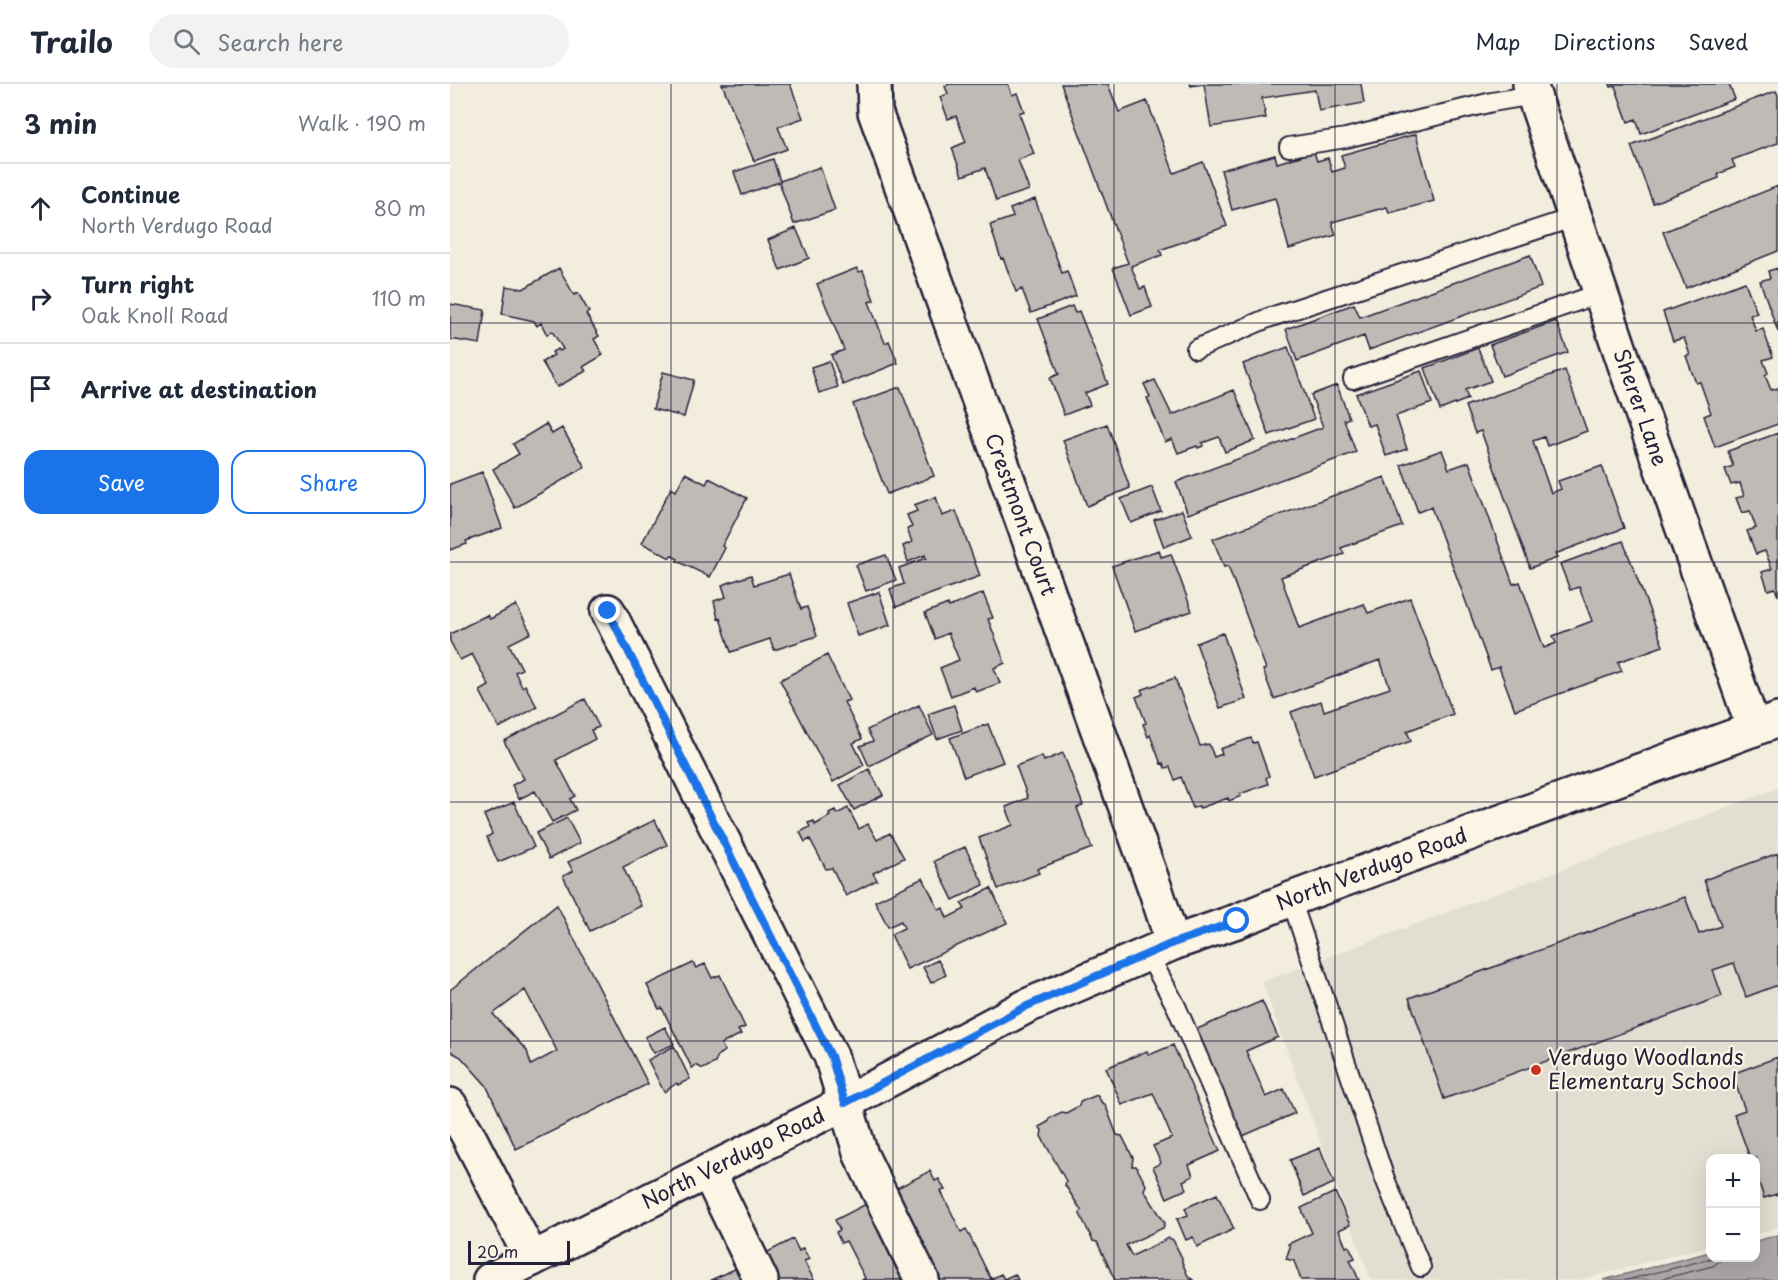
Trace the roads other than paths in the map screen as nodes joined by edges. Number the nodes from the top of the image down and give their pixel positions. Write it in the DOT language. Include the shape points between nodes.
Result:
graph roads {
  1 [pos="874,84"];
  2 [pos="1532,89"];
  3 [pos="1289,147"];
  4 [pos="1575,217"];
  5 [pos="1601,293"];
  6 [pos="1196,349"];
  7 [pos="1353,379"];
  8 [pos="608,611"];
  9 [pos="1766,725"];
  10 [pos="1291,899"];
  11 [pos="1161,948"];
  12 [pos="845,1103"];
  13 [pos="450,1106"];
  14 [pos="708,1171"];
  15 [pos="1260,1200"];
  16 [pos="532,1259"];
  17 [pos="1421,1266"];
  18 [pos="490,1280"];
  19 [pos="760,1280"];
  20 [pos="922,1280"];
  1 -- 11 [label="street, Crestmont Court" via="875,112 1156,891"];
  2 -- 3 [label="lane" via="1346,138"];
  2 -- 4 [label="street, Sherer Lane"];
  4 -- 5 [label="street, Sherer Lane"];
  4 -- 6 [label="lane" via="1279,314"];
  5 -- 7 [label="lane"];
  5 -- 9 [label="street, Sherer Lane"];
  8 -- 12 [label="street" via="831,1056"];
  9 -- 10 [label="street, North Verdugo Road"];
  10 -- 11 [label="street, North Verdugo Road"];
  10 -- 17 [label="lane" via="1385,1179"];
  11 -- 12 [label="street, North Verdugo Road" via="1027,1006"];
  11 -- 15 [label="lane" via="1176,1006"];
  12 -- 14 [label="street, North Verdugo Road"];
  12 -- 20 [label="street" via="861,1155"];
  13 -- 16 [label="street"];
  14 -- 16 [label="street, North Verdugo Road"];
  14 -- 19 [label="street"];
  16 -- 18 [label="street, North Verdugo Road"];
}
